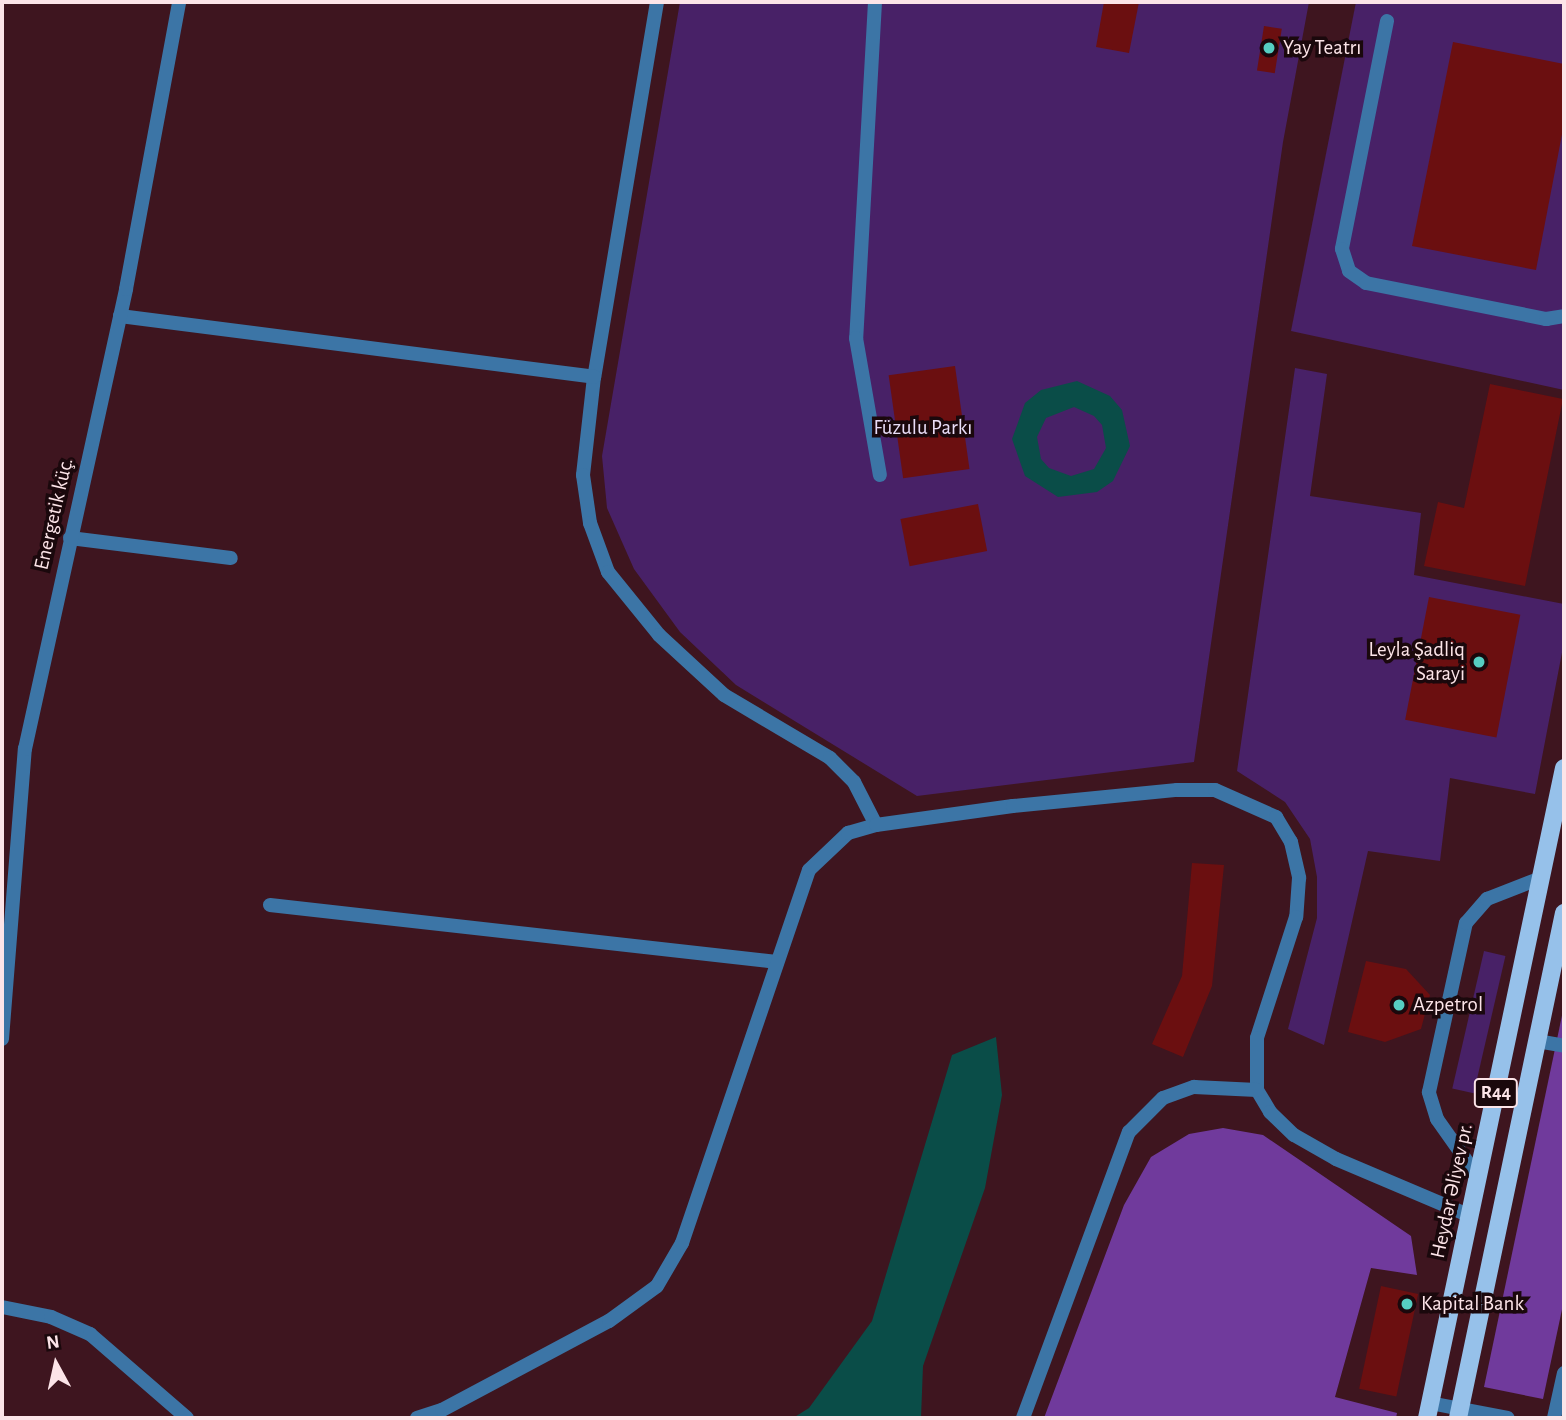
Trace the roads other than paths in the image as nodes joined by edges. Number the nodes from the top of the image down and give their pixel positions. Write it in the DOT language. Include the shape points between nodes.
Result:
graph roads {
  1 [pos="178,2"];
  2 [pos="657,2"];
  3 [pos="875,2"];
  4 [pos="1387,21"];
  5 [pos="120,316"];
  6 [pos="1564,316"];
  7 [pos="594,377"];
  8 [pos="880,475"];
  9 [pos="70,538"];
  10 [pos="231,558"];
  11 [pos="1564,768"];
  12 [pos="876,825"];
  13 [pos="1541,878"];
  14 [pos="270,905"];
  15 [pos="1564,913"];
  16 [pos="777,962"];
  17 [pos="2,1031"];
  18 [pos="1537,1041"];
  19 [pos="1564,1046"];
  20 [pos="1257,1090"];
  21 [pos="1478,1177"];
  22 [pos="1470,1216"];
  23 [pos="2,1307"];
  24 [pos="1564,1373"];
  25 [pos="1429,1411"];
  26 [pos="1459,1413"];
  27 [pos="187,1418"];
  28 [pos="417,1418"];
  29 [pos="1023,1418"];
  30 [pos="1508,1418"];
  31 [pos="1554,1418"];
  1 -- 5 [label="street, Energetik küç."];
  2 -- 7 [label="street"];
  3 -- 8 [label="street" via="856,338"];
  4 -- 6 [label="street" via="1342,249 1349,271 1366,283 1546,319"];
  5 -- 7 [label="street"];
  5 -- 9 [label="street, Energetik küç."];
  7 -- 12 [label="street" via="583,475 590,523 608,572 659,635 724,695 830,758 854,782"];
  9 -- 10 [label="street"];
  9 -- 17 [label="street, Energetik küç." via="25,748"];
  11 -- 13 [label="main road, Heydər Əliyev pr. / R44"];
  12 -- 16 [label="street" via="848,833 809,870"];
  12 -- 20 [label="street" via="1177,790 1215,790 1276,817 1292,842 1299,878 1296,917 1257,1038"];
  13 -- 21 [label="main road, Heydər Əliyev pr. / R44"];
  13 -- 21 [label="street" via="1487,899 1466,923 1429,1092 1437,1119"];
  14 -- 16 [label="street"];
  15 -- 18 [label="main road, R44"];
  16 -- 28 [label="street" via="682,1243 657,1286 609,1321 442,1410"];
  18 -- 19 [label="street"];
  18 -- 26 [label="main road, R44"];
  20 -- 22 [label="street" via="1270,1112 1294,1135 1336,1159"];
  20 -- 29 [label="street" via="1194,1087 1163,1098 1129,1132"];
  21 -- 22 [label="main road, Heydər Əliyev pr. / R44"];
  22 -- 25 [label="main road, Heydər Əliyev pr. / R44"];
  23 -- 27 [label="street" via="51,1317 90,1334"];
  24 -- 31 [label="street"];
  25 -- 26 [label="street"];
  26 -- 30 [label="street"];
}
